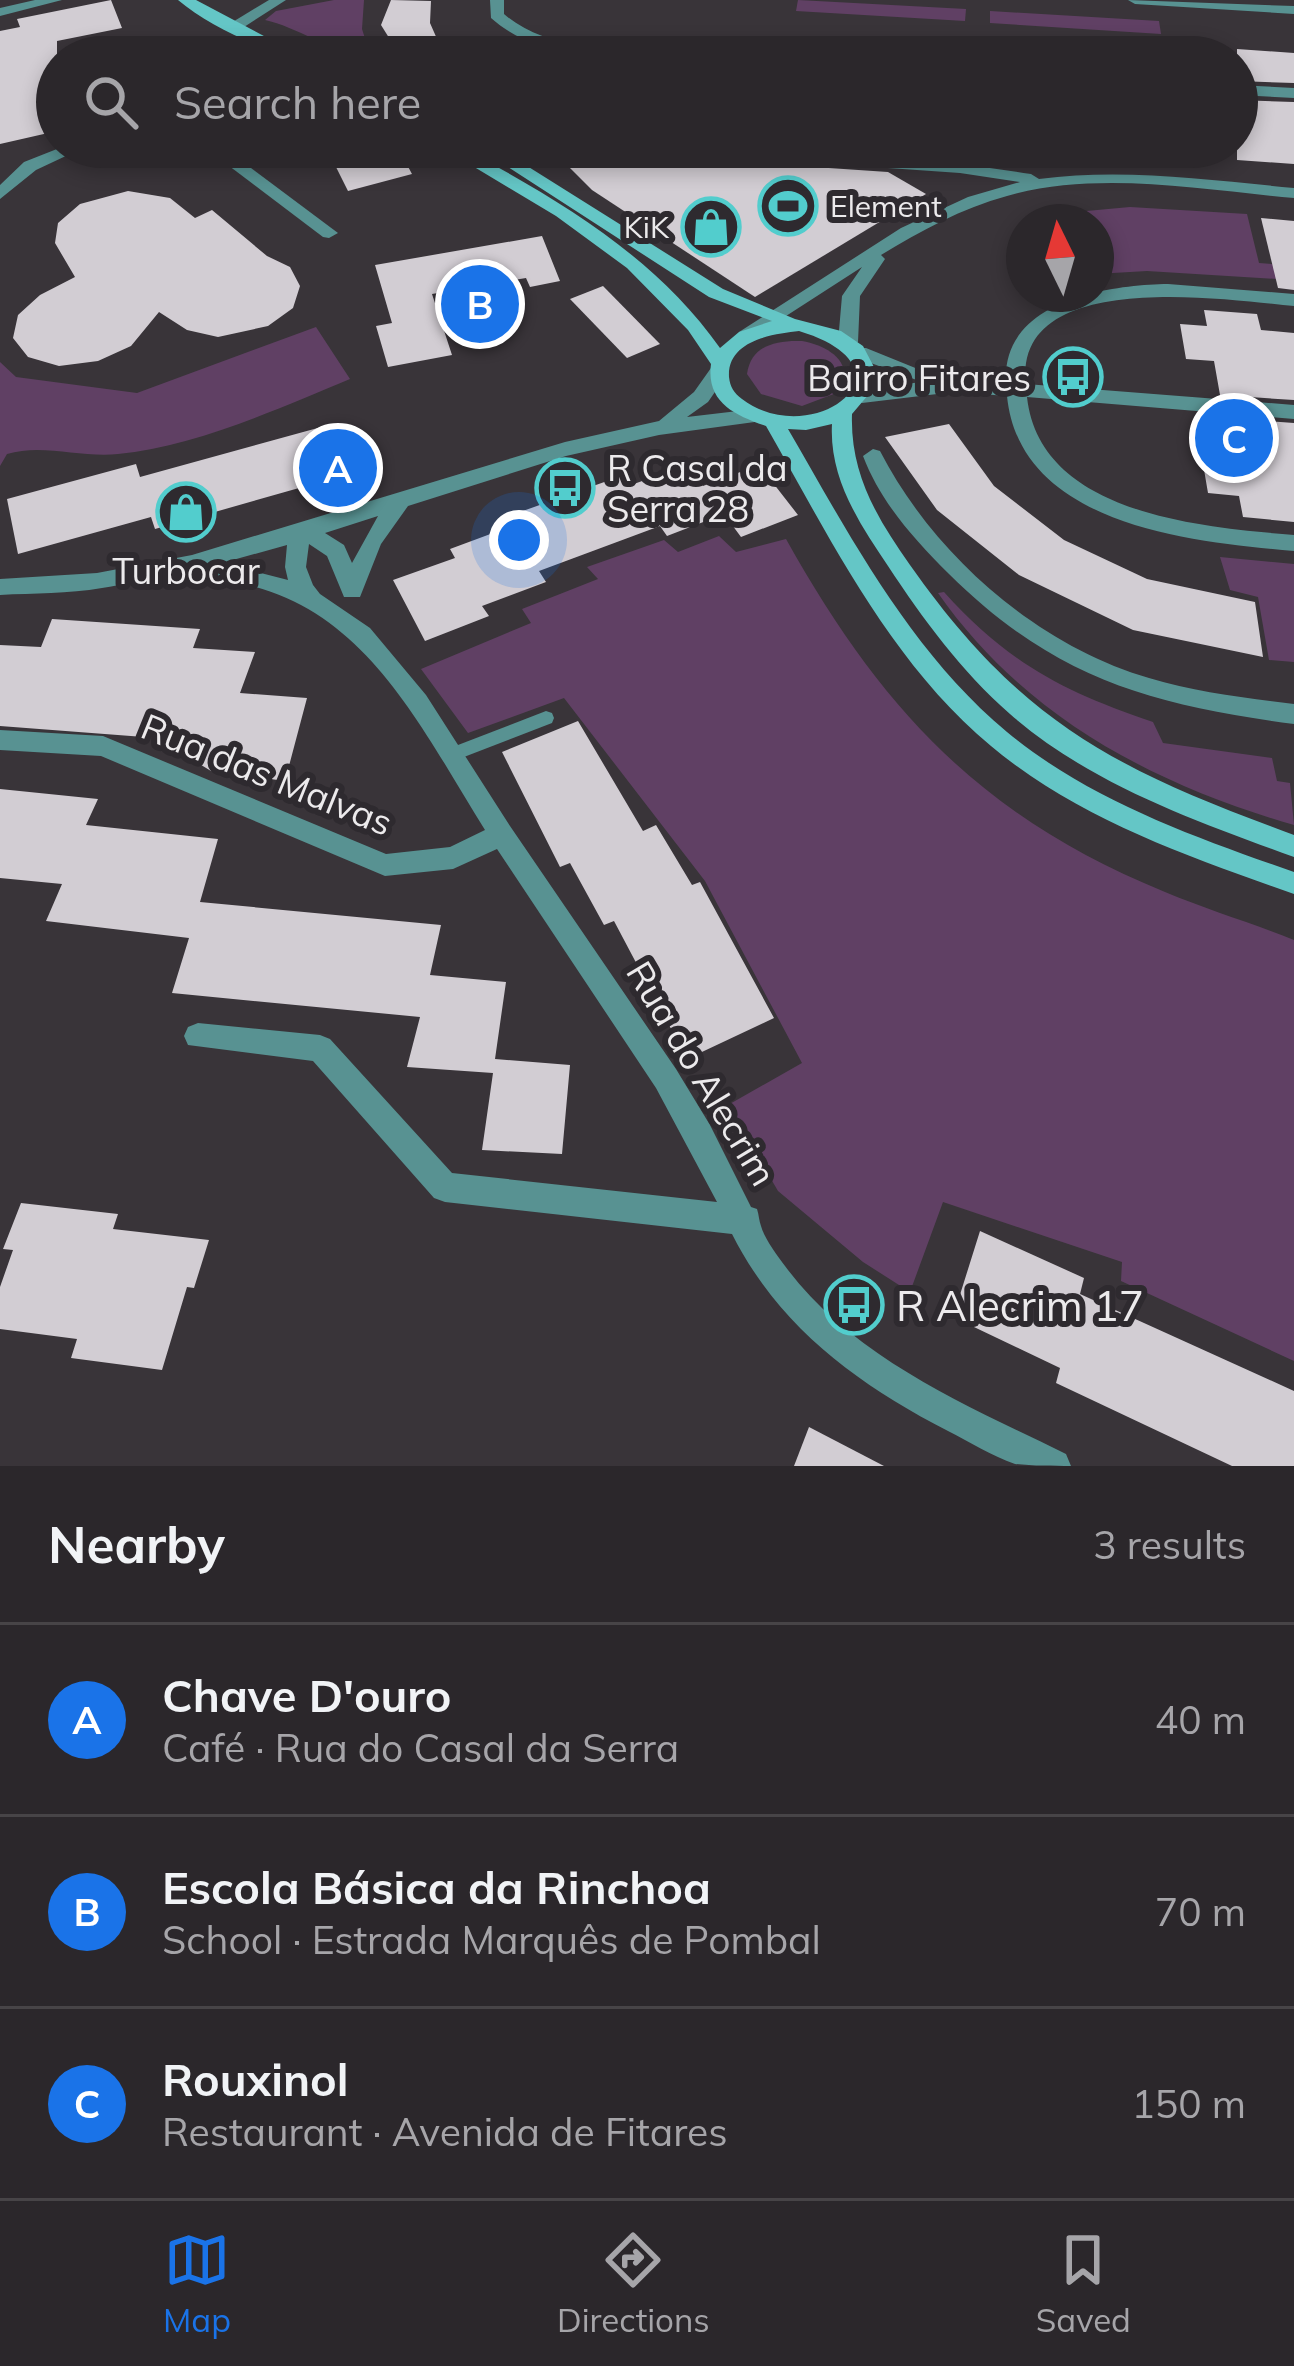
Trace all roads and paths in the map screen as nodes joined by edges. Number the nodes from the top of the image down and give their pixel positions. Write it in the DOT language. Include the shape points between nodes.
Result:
graph roads {
  1 [pos="55,0"];
  2 [pos="184,0"];
  3 [pos="279,0"];
  4 [pos="497,0"];
  5 [pos="1135,0"];
  6 [pos="1294,10"];
  7 [pos="0,12"];
  8 [pos="236,26"];
  9 [pos="252,36"];
  10 [pos="531,36"];
  11 [pos="1258,91"];
  12 [pos="1294,93"];
  13 [pos="36,164"];
  14 [pos="242,168"];
  15 [pos="486,168"];
  16 [pos="541,168"];
  17 [pos="960,168"];
  18 [pos="1049,182"];
  19 [pos="1294,193"];
  20 [pos="0,194"];
  21 [pos="329,233"];
  22 [pos="880,252"];
  23 [pos="1294,300"];
  24 [pos="774,316"];
  25 [pos="800,325"];
  26 [pos="748,332"];
  27 [pos="853,347"];
  28 [pos="718,367"];
  29 [pos="954,385"];
  30 [pos="1014,389"];
  31 [pos="862,396"];
  32 [pos="1294,412"];
  33 [pos="842,414"];
  34 [pos="764,418"];
  35 [pos="661,425"];
  36 [pos="873,456"];
  37 [pos="400,501"];
  38 [pos="303,529"];
  39 [pos="1294,543"];
  40 [pos="170,568"];
  41 [pos="0,587"];
  42 [pos="352,589"];
  43 [pos="314,602"];
  44 [pos="362,634"];
  45 [pos="1294,714"];
  46 [pos="546,718"];
  47 [pos="0,740"];
  48 [pos="451,755"];
  49 [pos="502,834"];
  50 [pos="1294,846"];
  51 [pos="1294,883"];
  52 [pos="198,1036"];
  53 [pos="746,1220"];
  54 [pos="1054,1466"];
  1 -- 7 [label="street"];
  2 -- 8 [label="street"];
  3 -- 8 [label="street"];
  4 -- 10 [label="street" via="506,29"];
  5 -- 6 [label="street"];
  8 -- 9 [label="street"];
  11 -- 12 [label="street"];
  13 -- 20 [label="street"];
  14 -- 21 [label="street"];
  15 -- 28 [label="street" via="617,253 697,324"];
  16 -- 24 [label="street" via="716,292"];
  17 -- 18 [label="street"];
  18 -- 19 [label="street"];
  18 -- 22 [label="street" via="958,206"];
  22 -- 24 [label="street"];
  22 -- 27 [label="street" via="851,296"];
  23 -- 30 [label="street" via="1167,291 1068,307 1022,345"];
  24 -- 25 [label="street"];
  24 -- 26 [label="street"];
  25 -- 26 [label="street"];
  25 -- 27 [label="street"];
  26 -- 28 [label="street"];
  27 -- 29 [label="street"];
  27 -- 31 [label="street" via="868,374"];
  28 -- 34 [label="street" via="728,397"];
  28 -- 35 [label="street" via="688,409"];
  29 -- 30 [label="street"];
  29 -- 31 [label="street"];
  30 -- 32 [label="street"];
  30 -- 39 [label="street" via="1030,446 1083,492 1177,531"];
  31 -- 33 [label="street"];
  33 -- 34 [label="street" via="811,423"];
  33 -- 50 [label="street" via="841,457 855,499 953,647 1002,696 1146,790"];
  34 -- 35 [label="street"];
  34 -- 51 [label="street" via="894,620 970,713 1096,801 1167,837"];
  35 -- 37 [label="street"];
  36 -- 45 [label="street" via="921,532 1060,654 1156,691"];
  37 -- 38 [label="street"];
  37 -- 42 [label="street"];
  38 -- 40 [label="street"];
  38 -- 42 [label="street, Rua do Alecrim" via="336,551"];
  38 -- 43 [label="street" via="293,567"];
  40 -- 41 [label="street" via="126,579"];
  40 -- 43 [label="street, Rua do Alecrim" via="269,580"];
  42 -- 44 [label="street, Rua do Alecrim"];
  43 -- 44 [label="street, Rua do Alecrim"];
  44 -- 48 [label="street, Rua do Alecrim"];
  46 -- 48 [label="lane"];
  47 -- 49 [label="street, Rua das Malvas" via="103,746 385,865 453,858"];
  48 -- 49 [label="street, Rua do Alecrim"];
  49 -- 53 [label="street, Rua do Alecrim" via="688,1114"];
  52 -- 53 [label="street" via="320,1048 445,1186"];
  53 -- 54 [label="street, Rua do Alecrim" via="779,1284 869,1365"];
}
